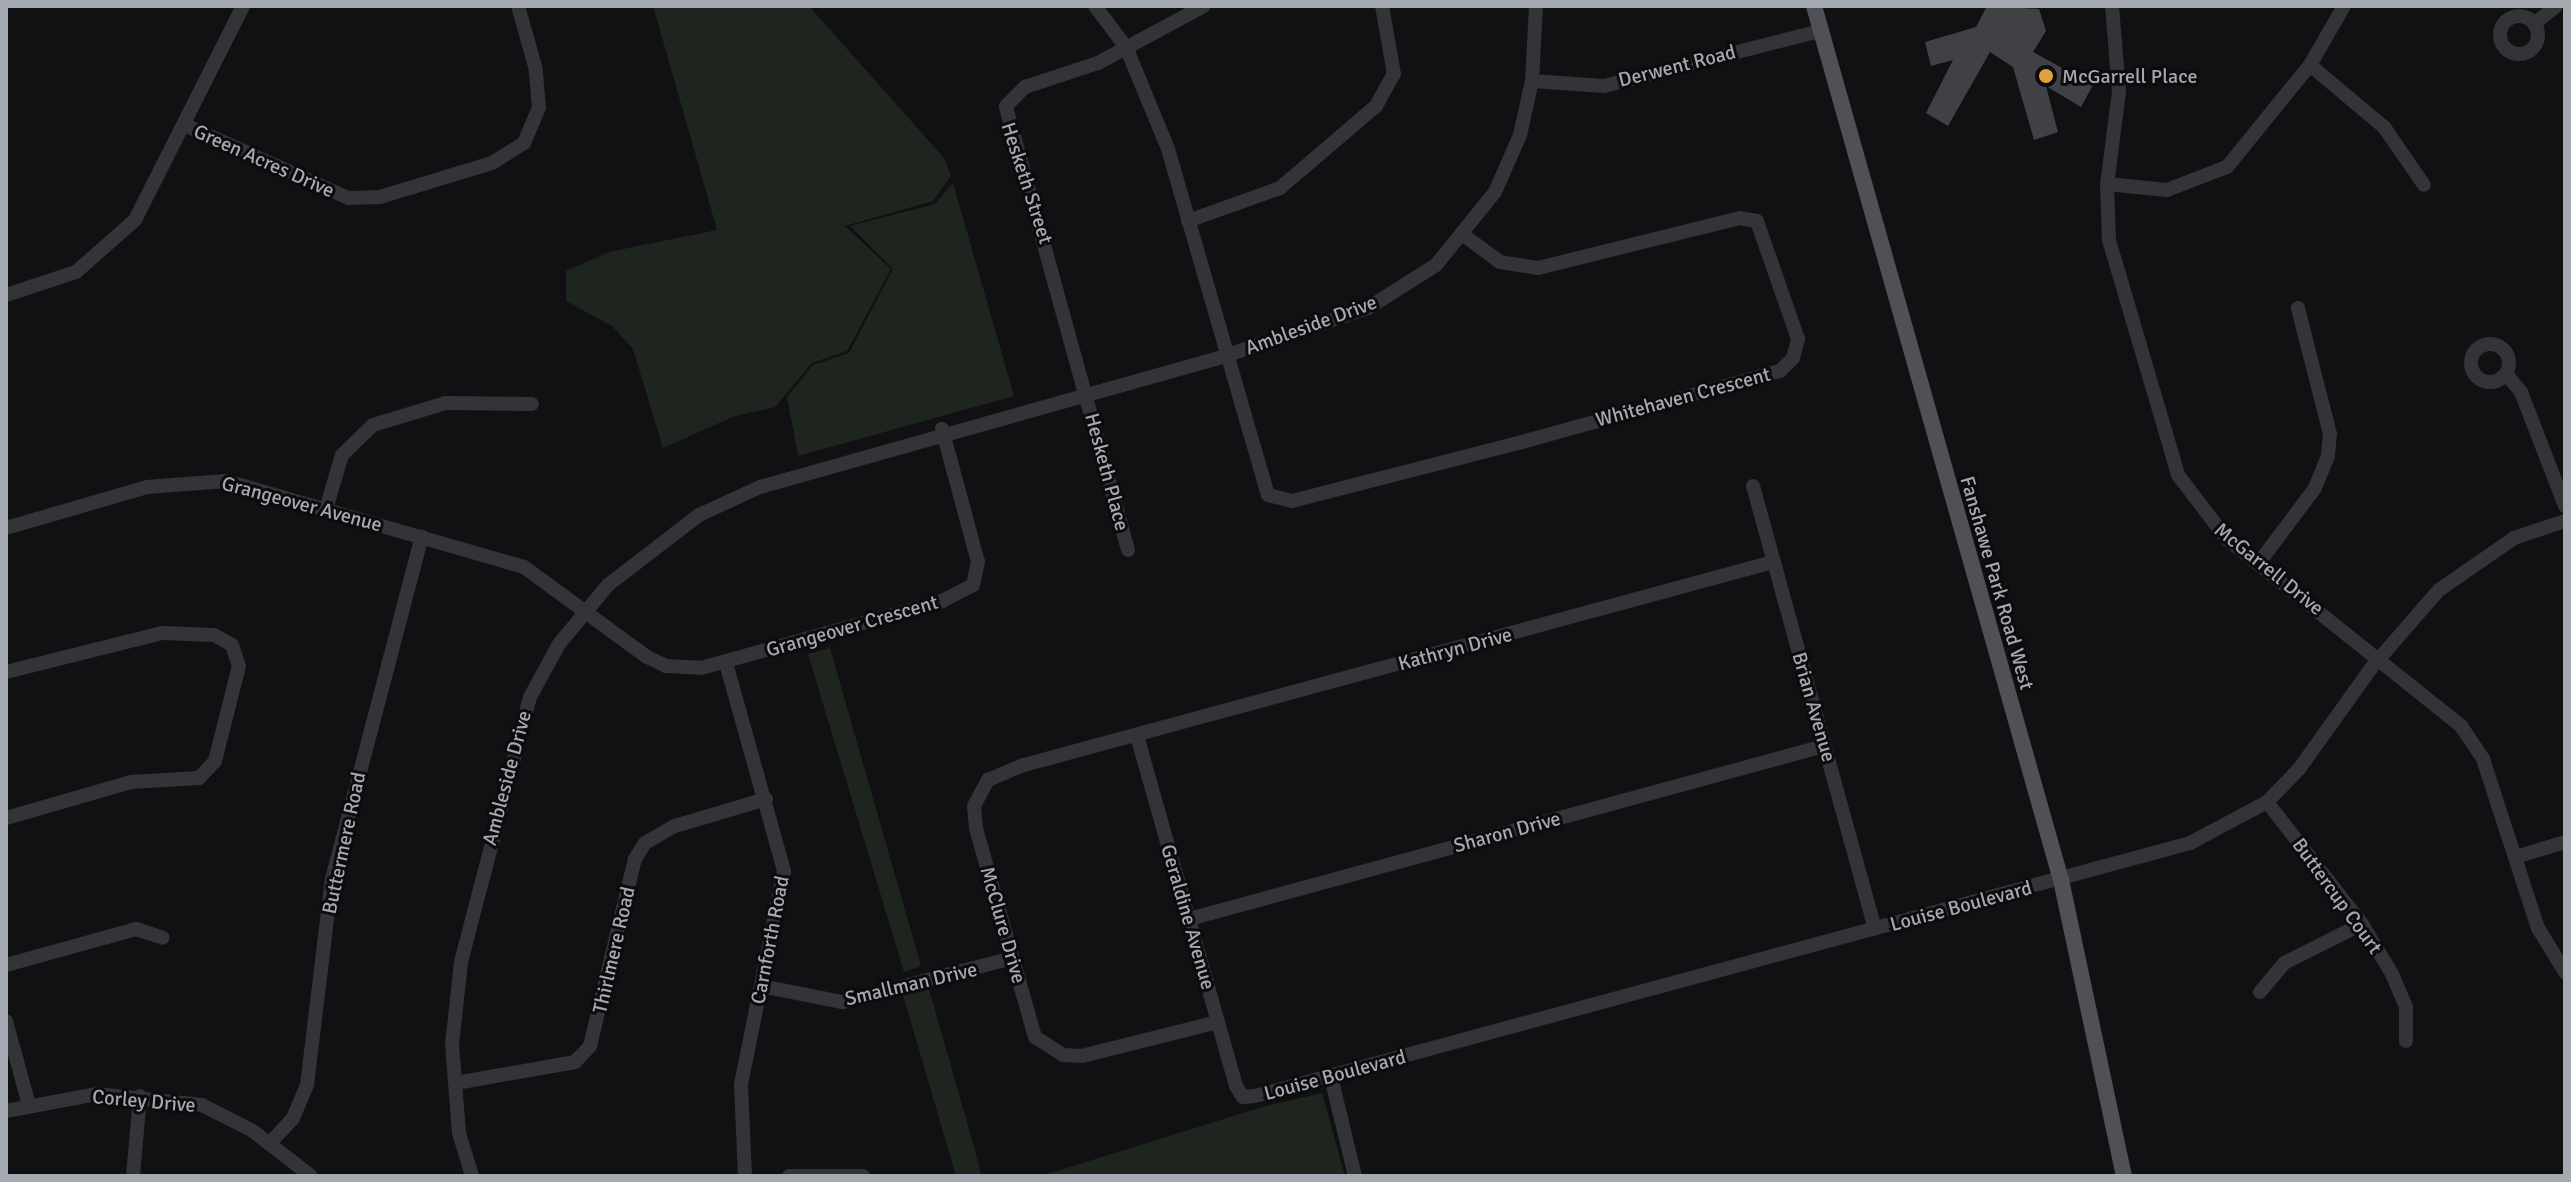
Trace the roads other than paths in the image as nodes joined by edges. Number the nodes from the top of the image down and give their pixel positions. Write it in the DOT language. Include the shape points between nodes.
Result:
graph roads {
  1 [pos="243,6"];
  2 [pos="518,6"];
  3 [pos="1095,6"];
  4 [pos="1204,6"];
  5 [pos="1382,6"];
  6 [pos="1536,6"];
  7 [pos="1814,6"];
  8 [pos="2112,6"];
  9 [pos="2344,6"];
  10 [pos="2556,6"];
  11 [pos="2534,24"];
  12 [pos="1820,31"];
  13 [pos="1126,47"];
  14 [pos="2310,65"];
  15 [pos="1532,81"];
  16 [pos="185,125"];
  17 [pos="2107,184"];
  18 [pos="2424,185"];
  19 [pos="1188,221"];
  20 [pos="1462,234"];
  21 [pos="6,295"];
  22 [pos="2298,308"];
  23 [pos="1225,356"];
  24 [pos="2506,374"];
  25 [pos="1085,393"];
  26 [pos="532,404"];
  27 [pos="943,433"];
  28 [pos="1753,486"];
  29 [pos="2565,506"];
  30 [pos="326,509"];
  31 [pos="2565,521"];
  32 [pos="6,528"];
  33 [pos="422,537"];
  34 [pos="1128,550"];
  35 [pos="1773,562"];
  36 [pos="2258,564"];
  37 [pos="584,612"];
  38 [pos="2381,658"];
  39 [pos="726,663"];
  40 [pos="6,672"];
  41 [pos="1137,736"];
  42 [pos="1824,746"];
  43 [pos="766,799"];
  44 [pos="2267,802"];
  45 [pos="6,818"];
  46 [pos="2565,842"];
  47 [pos="2516,857"];
  48 [pos="2061,880"];
  49 [pos="1189,919"];
  50 [pos="2362,924"];
  51 [pos="1875,929"];
  52 [pos="163,938"];
  53 [pos="1012,958"];
  54 [pos="6,965"];
  55 [pos="2565,972"];
  56 [pos="762,986"];
  57 [pos="2260,992"];
  58 [pos="6,1021"];
  59 [pos="1218,1022"];
  60 [pos="2406,1041"];
  61 [pos="1331,1077"];
  62 [pos="456,1083"];
  63 [pos="140,1096"];
  64 [pos="1243,1097"];
  65 [pos="29,1105"];
  66 [pos="6,1111"];
  67 [pos="269,1144"];
  68 [pos="133,1176"];
  69 [pos="311,1176"];
  70 [pos="472,1176"];
  71 [pos="745,1176"];
  72 [pos="789,1176"];
  73 [pos="863,1176"];
  74 [pos="1355,1176"];
  75 [pos="2124,1176"];
  1 -- 16 [label="street"];
  2 -- 16 [label="street, Green Acres Drive" via="536,70 539,108 524,143 492,163 380,197 348,198"];
  3 -- 13 [label="street, Ambleside Drive"];
  4 -- 13 [label="street, Hesketh Street"];
  5 -- 19 [label="street" via="1394,74 1376,106 1269,195"];
  6 -- 15 [label="street, Ambleside Drive"];
  7 -- 12 [label="main road, Fanshawe Park Road West"];
  8 -- 17 [label="street, McGarrell Drive" via="2119,92"];
  9 -- 14 [label="street"];
  10 -- 11 [label="street"];
  12 -- 15 [label="street, Derwent Road" via="1604,86"];
  12 -- 48 [label="main road, Fanshawe Park Road West"];
  13 -- 19 [label="street, Ambleside Drive" via="1168,149"];
  13 -- 25 [label="street, Hesketh Street" via="1082,71 1025,87 1011,96 1004,117 1024,163"];
  14 -- 17 [label="street" via="2213,176 2167,190"];
  14 -- 18 [label="street" via="2384,127"];
  15 -- 20 [label="street, Ambleside Drive" via="1520,135 1495,192"];
  16 -- 21 [label="street" via="150,200 117,242 76,272"];
  17 -- 36 [label="street, McGarrell Drive" via="2116,273 2178,475 2198,508"];
  19 -- 23 [label="street, Ambleside Drive"];
  20 -- 23 [label="street, Ambleside Drive" via="1436,265 1368,308"];
  20 -- 23 [label="street, Whitehaven Crescent" via="1500,262 1538,268 1740,218 1757,221 1798,339 1793,358 1780,371 1292,501 1268,495 1261,485"];
  22 -- 36 [label="street" via="2330,434 2328,455 2315,488"];
  23 -- 25 [label="street, Ambleside Drive"];
  24 -- 29 [label="street" via="2521,392"];
  25 -- 27 [label="street, Ambleside Drive"];
  25 -- 34 [label="street, Hesketh Place"];
  26 -- 30 [label="street" via="446,403 373,425 342,455"];
  27 -- 37 [label="street, Ambleside Drive" via="827,464 699,515 638,558"];
  27 -- 39 [label="street, Grangeover Crescent" via="978,562 973,585 942,601"];
  28 -- 35 [label="street, Brian Avenue"];
  30 -- 32 [label="street, Grangeover Avenue" via="204,479 147,487"];
  30 -- 33 [label="street, Grangeover Avenue"];
  31 -- 38 [label="street, Louise Boulevard" via="2514,538 2468,566"];
  33 -- 37 [label="street, Grangeover Avenue" via="524,567"];
  33 -- 67 [label="street, Buttermere Road" via="332,879 307,1085 293,1118"];
  35 -- 41 [label="street, Kathryn Drive"];
  35 -- 42 [label="street, Brian Avenue"];
  36 -- 38 [label="street, McGarrell Drive"];
  37 -- 39 [label="street, Grangeover Crescent" via="666,666"];
  37 -- 62 [label="street, Ambleside Drive" via="530,697 508,765 461,962 452,1045"];
  38 -- 44 [label="street, Louise Boulevard" via="2322,740"];
  38 -- 47 [label="street, McGarrell Drive" via="2461,726 2483,759"];
  39 -- 43 [label="street, Carnforth Road"];
  40 -- 45 [label="street" via="163,633 214,635 232,645 239,666 215,761 199,778 131,782"];
  41 -- 49 [label="street, Geraldine Avenue"];
  41 -- 53 [label="street, McClure Drive" via="1024,765 988,780 978,792 976,828"];
  42 -- 49 [label="street, Sharon Drive"];
  42 -- 51 [label="street, Brian Avenue"];
  43 -- 56 [label="street, Carnforth Road" via="784,871"];
  43 -- 62 [label="street, Thirlmere Road" via="675,826 645,843 635,859 596,1028 575,1062"];
  44 -- 48 [label="street, Louise Boulevard" via="2190,843"];
  44 -- 50 [label="street, Buttercup Court"];
  46 -- 47 [label="street"];
  47 -- 55 [label="street, McGarrell Drive" via="2538,928"];
  48 -- 51 [label="street, Louise Boulevard"];
  48 -- 75 [label="main road, Fanshawe Park Road West"];
  49 -- 59 [label="street, Geraldine Avenue"];
  50 -- 57 [label="street" via="2284,963"];
  50 -- 60 [label="street, Buttercup Court" via="2406,1007"];
  51 -- 61 [label="street, Louise Boulevard"];
  52 -- 54 [label="street" via="136,929"];
  53 -- 56 [label="street, Smallman Drive" via="842,1002"];
  53 -- 59 [label="street, McClure Drive" via="1035,1037 1063,1055 1082,1056"];
  56 -- 71 [label="street, Carnforth Road" via="741,1085"];
  58 -- 65 [label="street"];
  59 -- 64 [label="street, Geraldine Avenue"];
  61 -- 64 [label="street, Louise Boulevard"];
  61 -- 74 [label="street"];
  62 -- 70 [label="street, Ambleside Drive" via="459,1133"];
  63 -- 65 [label="street, Corley Drive" via="97,1094"];
  63 -- 67 [label="street, Corley Drive" via="202,1105"];
  63 -- 68 [label="street"];
  65 -- 66 [label="street, Corley Drive"];
  67 -- 69 [label="street, Corley Drive"];
  72 -- 73 [label="street"];
}
